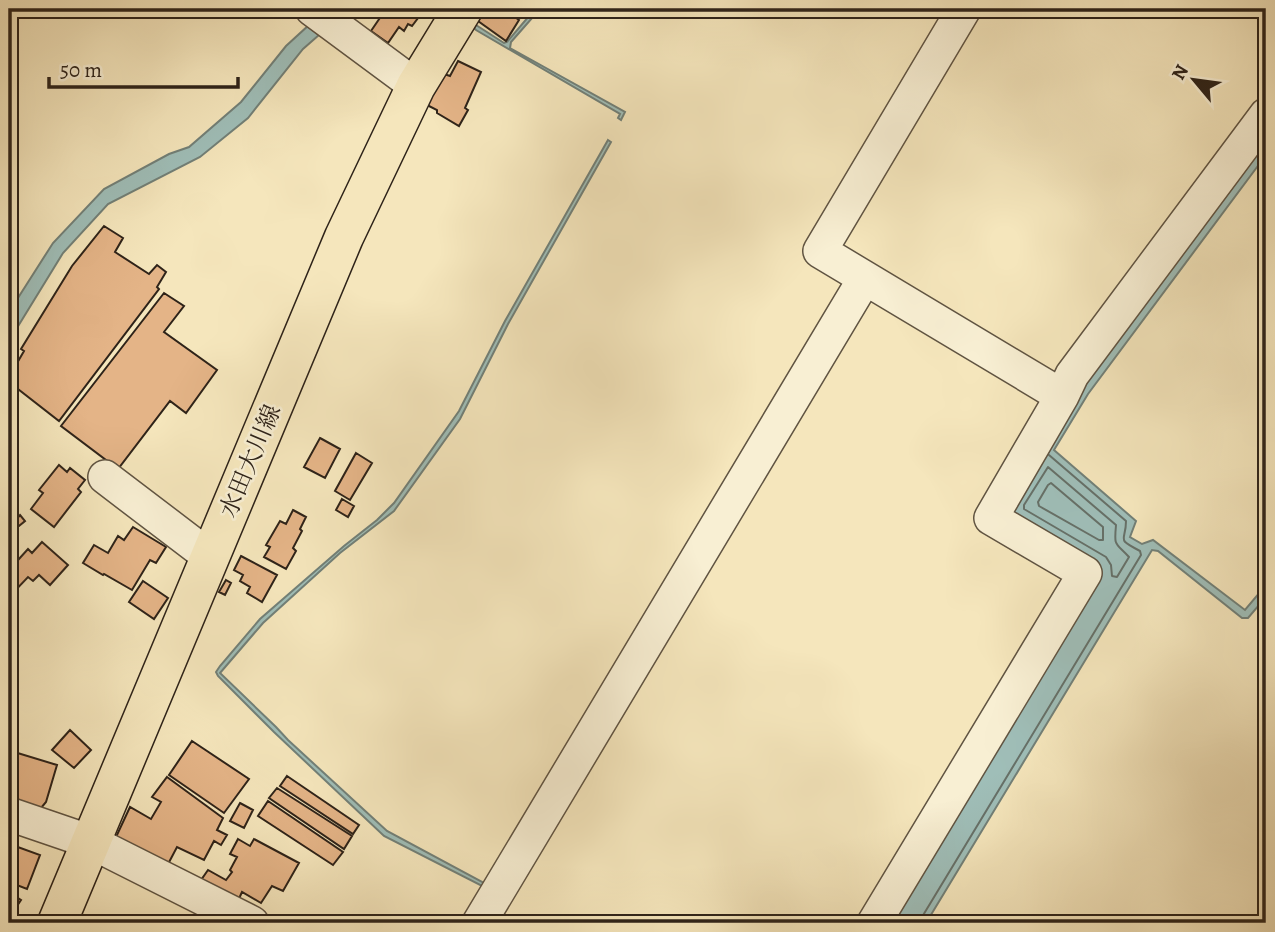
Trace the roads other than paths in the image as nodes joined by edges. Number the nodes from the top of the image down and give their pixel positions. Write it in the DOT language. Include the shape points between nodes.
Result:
graph roads {
  1 [pos="312,9"];
  2 [pos="463,9"];
  3 [pos="964,9"];
  4 [pos="416,86"];
  5 [pos="1266,115"];
  6 [pos="865,278"];
  7 [pos="1062,396"];
  8 [pos="105,477"];
  9 [pos="210,557"];
  10 [pos="9,814"];
  11 [pos="91,842"];
  12 [pos="57,923"];
  13 [pos="252,923"];
  14 [pos="479,923"];
  15 [pos="874,923"];
  1 -- 4 [label="street"];
  2 -- 4 [label="main road, 水田大川線"];
  3 -- 6 [label="street" via="820,251"];
  4 -- 9 [label="main road, 水田大川線" via="344,237"];
  5 -- 7 [label="street" via="1072,375"];
  6 -- 7 [label="street"];
  6 -- 14 [label="street"];
  7 -- 15 [label="street" via="991,518 1085,573"];
  8 -- 9 [label="street"];
  9 -- 11 [label="main road, 水田大川線"];
  10 -- 11 [label="street"];
  11 -- 12 [label="main road, 水田大川線"];
  11 -- 13 [label="street"];
}
